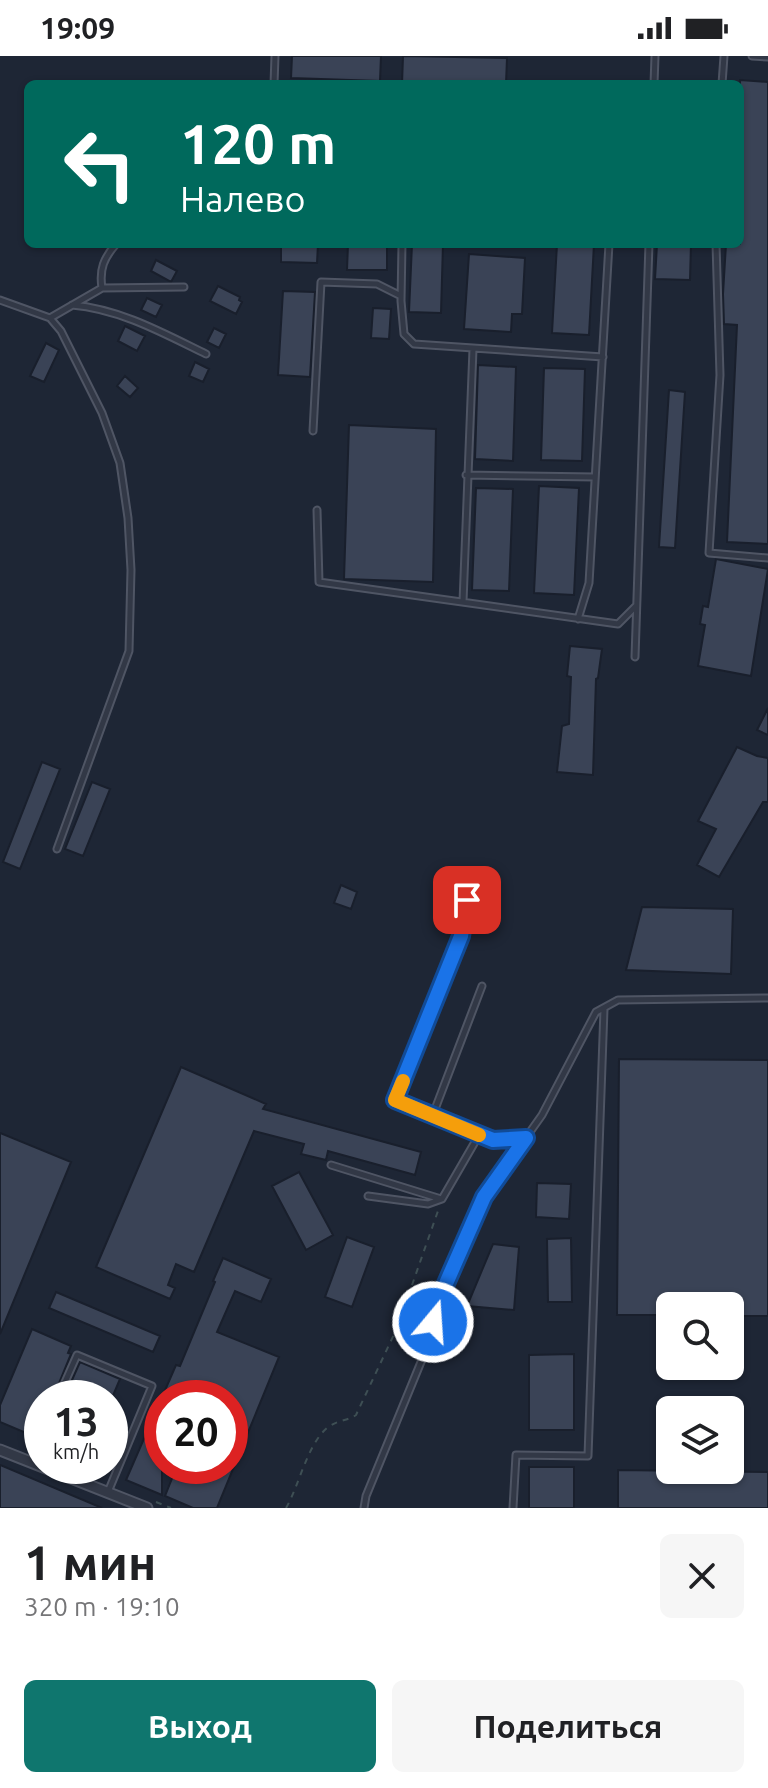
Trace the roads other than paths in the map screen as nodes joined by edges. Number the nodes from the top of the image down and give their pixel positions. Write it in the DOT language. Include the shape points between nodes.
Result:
graph roads {
  1 [pos="275,56"];
  2 [pos="655,56"];
  3 [pos="724,56"];
  4 [pos="752,56"];
  5 [pos="768,57"];
  6 [pos="274,80"];
  7 [pos="654,80"];
  8 [pos="722,80"];
  9 [pos="113,248"];
  10 [pos="402,248"];
  11 [pos="609,248"];
  12 [pos="649,248"];
  13 [pos="716,248"];
  14 [pos="184,287"];
  15 [pos="102,288"];
  16 [pos="401,296"];
  17 [pos="0,300"];
  18 [pos="72,305"];
  19 [pos="50,318"];
  20 [pos="473,349"];
  21 [pos="206,354"];
  22 [pos="603,357"];
  23 [pos="313,431"];
  24 [pos="466,475"];
  25 [pos="595,477"];
  26 [pos="317,510"];
  27 [pos="768,558"];
  28 [pos="463,602"];
  29 [pos="636,605"];
  30 [pos="578,619"];
  31 [pos="635,657"];
  32 [pos="57,849"];
  33 [pos="467,900"];
  34 [pos="482,986"];
  35 [pos="768,998"];
  36 [pos="604,1008"];
  37 [pos="432,1117"];
  38 [pos="479,1135"];
  39 [pos="526,1138"];
  40 [pos="331,1165"];
  41 [pos="368,1196"];
  42 [pos="442,1199"];
  43 [pos="66,1380"];
  44 [pos="128,1444"];
  45 [pos="0,1450"];
  46 [pos="111,1484"];
  47 [pos="108,1492"];
  48 [pos="147,1508"];
  49 [pos="364,1508"];
  50 [pos="513,1508"];
  1 -- 6 [label="lane"];
  2 -- 7 [label="lane"];
  3 -- 8 [label="lane"];
  4 -- 5 [label="lane"];
  9 -- 15 [label="lane" via="99,274"];
  10 -- 16 [label="lane"];
  11 -- 22 [label="lane"];
  12 -- 29 [label="lane"];
  13 -- 27 [label="lane" via="720,375 709,553"];
  14 -- 15 [label="lane"];
  15 -- 18 [label="lane"];
  16 -- 20 [label="lane" via="404,334 414,344"];
  16 -- 23 [label="lane" via="377,284 321,282"];
  17 -- 19 [label="lane"];
  18 -- 19 [label="lane"];
  18 -- 21 [label="lane" via="146,324"];
  19 -- 32 [label="lane" via="102,413 120,463 131,570 129,651"];
  20 -- 22 [label="lane"];
  20 -- 24 [label="lane"];
  22 -- 25 [label="lane"];
  24 -- 25 [label="lane"];
  24 -- 28 [label="lane"];
  25 -- 30 [label="lane" via="589,583"];
  26 -- 28 [label="lane" via="319,582"];
  28 -- 30 [label="lane"];
  29 -- 30 [label="lane" via="618,624"];
  29 -- 31 [label="lane"];
  33 -- 37 [label="lane" via="461,936 395,1100"];
  34 -- 37 [label="lane"];
  35 -- 36 [label="lane" via="618,1000"];
  36 -- 39 [label="lane" via="596,1012"];
  36 -- 50 [label="lane" via="588,1456 516,1455"];
  37 -- 38 [label="lane"];
  38 -- 39 [label="lane"];
  38 -- 42 [label="lane"];
  39 -- 49 [label="lane" via="484,1197 442,1290 430,1340"];
  40 -- 42 [label="lane"];
  41 -- 42 [label="lane" via="428,1204"];
  43 -- 44 [label="lane" via="77,1355 152,1386"];
  45 -- 47 [label="street"];
  46 -- 47 [label="lane"];
  47 -- 48 [label="street"];
}
